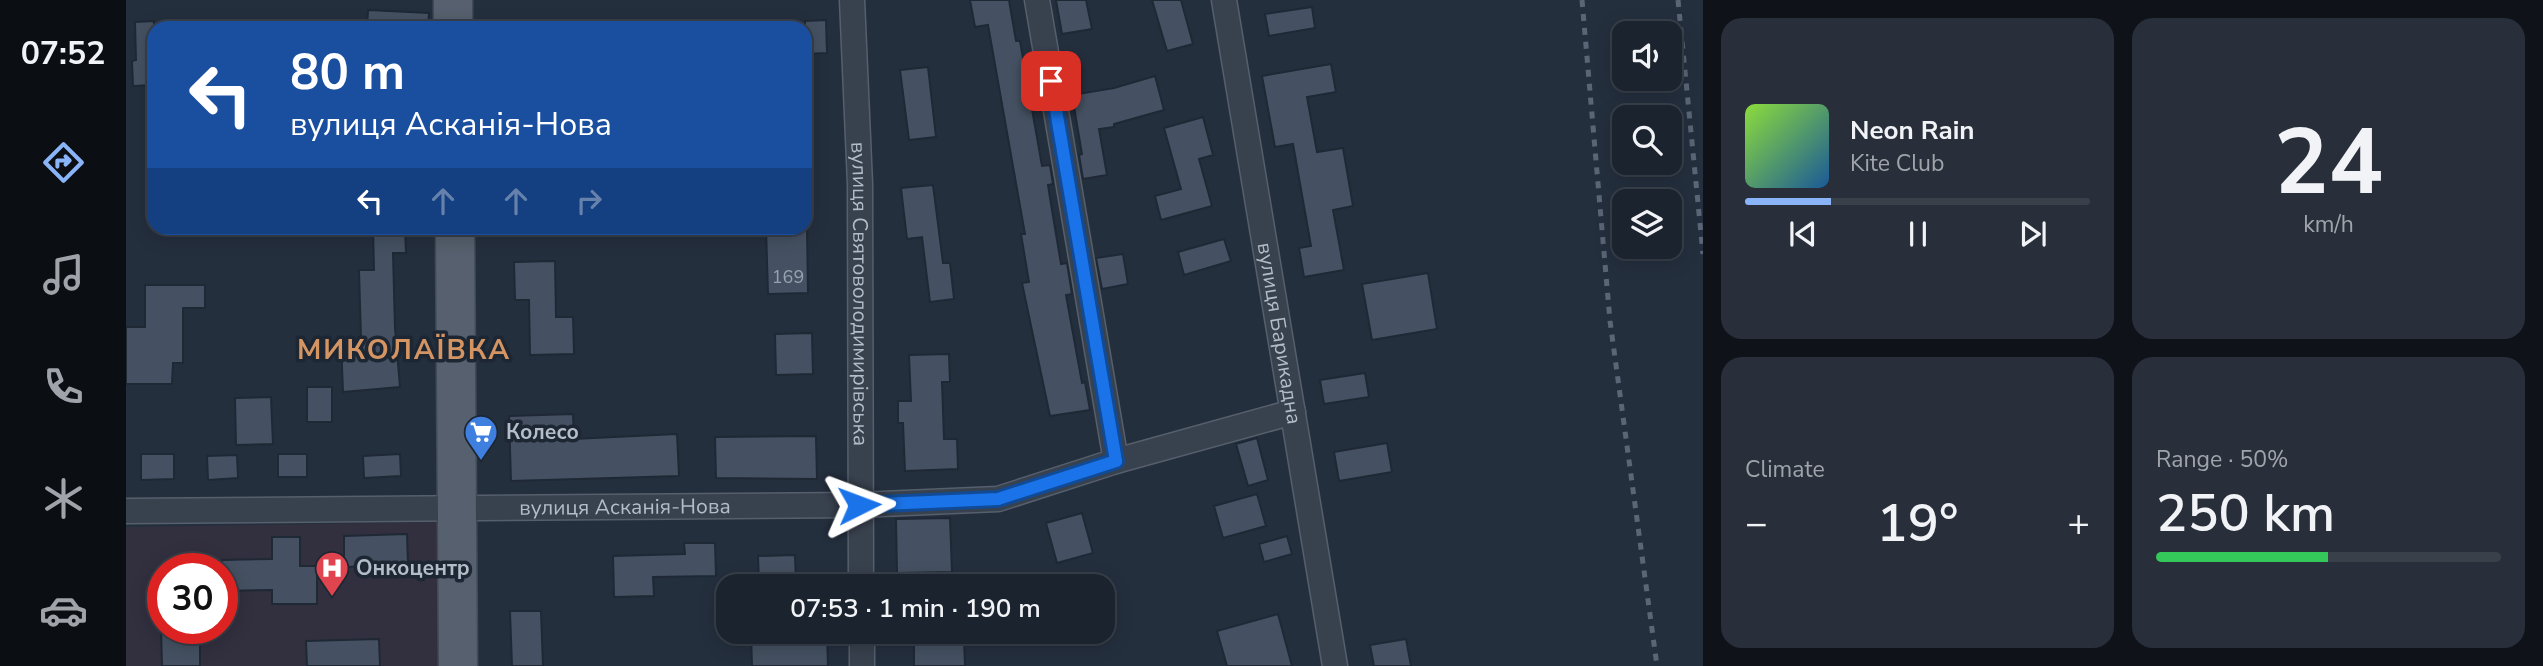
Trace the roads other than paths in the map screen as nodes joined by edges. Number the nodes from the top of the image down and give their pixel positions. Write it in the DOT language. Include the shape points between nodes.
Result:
graph roads {
  1 [pos="453,0"];
  2 [pos="852,0"];
  3 [pos="1037,0"];
  4 [pos="1224,0"];
  5 [pos="453,21"];
  6 [pos="455,235"];
  7 [pos="1293,412"];
  8 [pos="1116,461"];
  9 [pos="859,505"];
  10 [pos="458,510"];
  11 [pos="126,511"];
  12 [pos="861,574"];
  13 [pos="862,644"];
  14 [pos="458,666"];
  15 [pos="862,666"];
  16 [pos="1335,666"];
  1 -- 5 [label="main road"];
  2 -- 9 [label="street, вулиця Святоволодимирівська" via="860,184"];
  3 -- 8 [label="street"];
  4 -- 7 [label="street, вулиця Барикадна"];
  6 -- 10 [label="main road"];
  7 -- 8 [label="street, вулиця Асканія-Нова"];
  7 -- 16 [label="street, вулиця Барикадна"];
  8 -- 9 [label="street, вулиця Асканія-Нова" via="998,499"];
  9 -- 10 [label="street, вулиця Асканія-Нова"];
  9 -- 12 [label="street, вулиця Святоволодимирівська"];
  10 -- 11 [label="street, вулиця Асканія-Нова"];
  10 -- 14 [label="main road"];
  13 -- 15 [label="street"];
}
